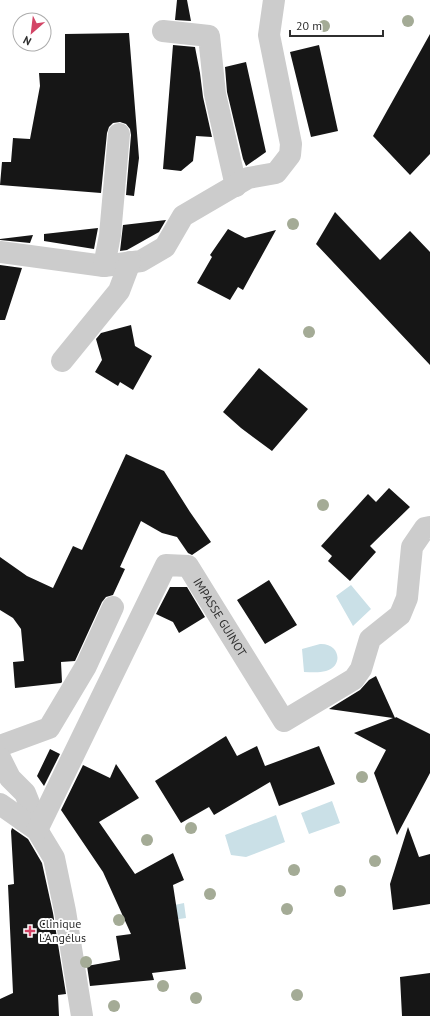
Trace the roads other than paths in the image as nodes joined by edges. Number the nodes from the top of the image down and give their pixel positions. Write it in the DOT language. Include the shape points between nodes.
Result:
graph roads {
  1 [pos="274,0"];
  2 [pos="163,31"];
  3 [pos="119,134"];
  4 [pos="231,189"];
  5 [pos="0,252"];
  6 [pos="130,262"];
  7 [pos="104,266"];
  8 [pos="62,361"];
  9 [pos="428,528"];
  10 [pos="113,607"];
  11 [pos="0,746"];
  12 [pos="0,758"];
  13 [pos="0,804"];
  14 [pos="30,825"];
  15 [pos="82,1016"];
  1 -- 4 [label="street" via="269,35 291,144 290,154 276,173 248,178"];
  2 -- 4 [label="street" via="208,36"];
  3 -- 7 [label="street" via="110,235"];
  4 -- 6 [label="street" via="183,216 165,248 141,261"];
  5 -- 7 [label="street"];
  6 -- 7 [label="street"];
  6 -- 8 [label="street" via="119,291"];
  9 -- 14 [label="street, IMPASSE GUINOT" via="412,547 407,598 400,615 370,639 361,669 354,679 284,721 188,566 166,565"];
  10 -- 11 [label="street" via="86,666 49,728"];
  12 -- 14 [label="street" via="10,778 25,793 29,803"];
  13 -- 14 [label="street"];
  14 -- 15 [label="street" via="54,858"];
}
